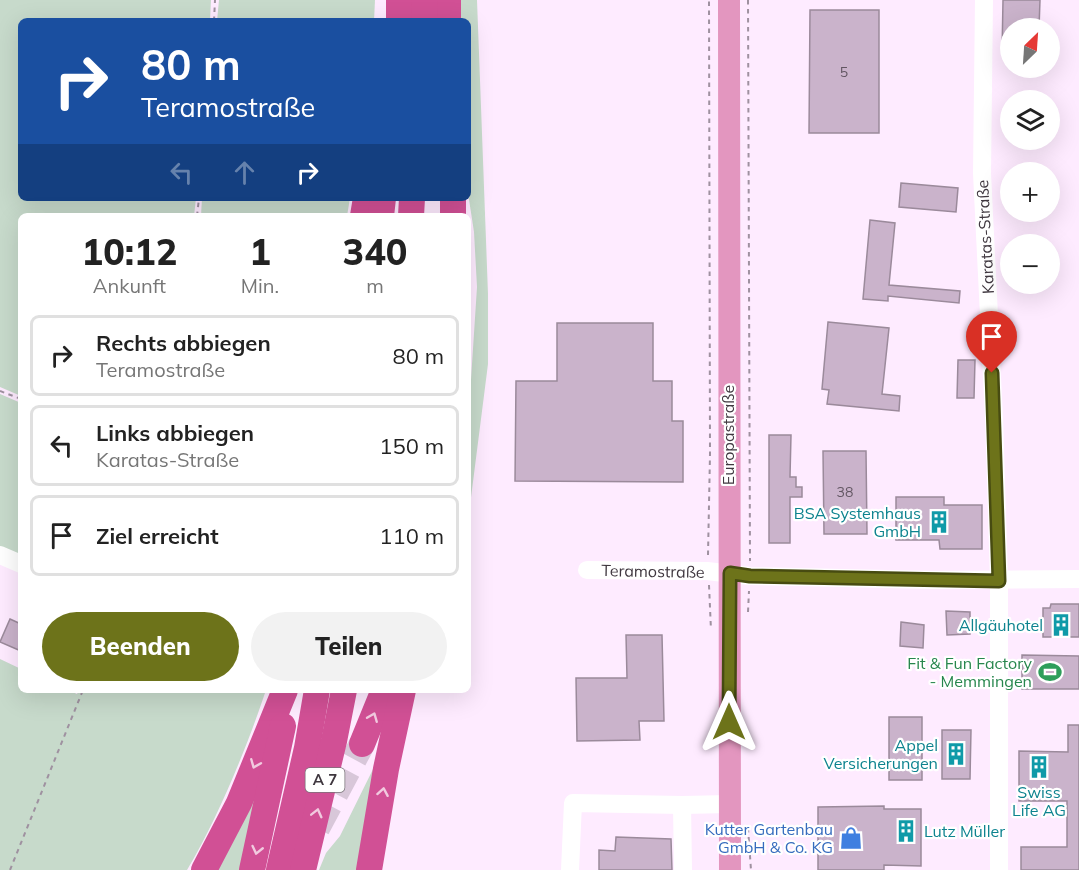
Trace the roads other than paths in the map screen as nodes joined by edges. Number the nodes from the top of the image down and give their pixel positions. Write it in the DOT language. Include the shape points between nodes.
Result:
graph roads {
  1 [pos="399,0"];
  2 [pos="425,0"];
  3 [pos="448,0"];
  4 [pos="729,0"];
  5 [pos="984,0"];
  6 [pos="399,18"];
  7 [pos="424,18"];
  8 [pos="448,18"];
  9 [pos="0,555"];
  10 [pos="18,563"];
  11 [pos="587,570"];
  12 [pos="729,573"];
  13 [pos="1079,579"];
  14 [pos="999,581"];
  15 [pos="284,693"];
  16 [pos="289,693"];
  17 [pos="316,693"];
  18 [pos="343,693"];
  19 [pos="383,693"];
  20 [pos="402,693"];
  21 [pos="362,744"];
  22 [pos="730,804"];
  23 [pos="682,805"];
  24 [pos="204,870"];
  25 [pos="252,870"];
  26 [pos="279,870"];
  27 [pos="303,870"];
  28 [pos="369,870"];
  29 [pos="570,870"];
  30 [pos="682,870"];
  31 [pos="730,870"];
  32 [pos="999,870"];
  1 -- 6 [label="highway"];
  2 -- 7 [label="highway"];
  3 -- 8 [label="highway"];
  4 -- 12 [label="main road, Europastraße"];
  5 -- 14 [label="street, Karatas-Straße" via="982,172"];
  9 -- 10 [label="street"];
  11 -- 12 [label="street, Teramostraße"];
  12 -- 14 [label="street, Teramostraße"];
  12 -- 22 [label="main road, Europastraße"];
  13 -- 14 [label="street, Teramostraße"];
  14 -- 32 [label="street, Karatas-Straße"];
  15 -- 24 [label="highway, one-way" via="239,803"];
  16 -- 25 [label="highway, one-way"];
  17 -- 26 [label="highway, A 7"];
  27 -- 18 [label="highway, A 7, one-way"];
  21 -- 19 [label="highway, one-way"];
  28 -- 20 [label="highway, one-way"];
  22 -- 23 [label="street"];
  22 -- 31 [label="main road, Europastraße"];
  23 -- 29 [label="street" via="573,803"];
  23 -- 30 [label="street"];
}
